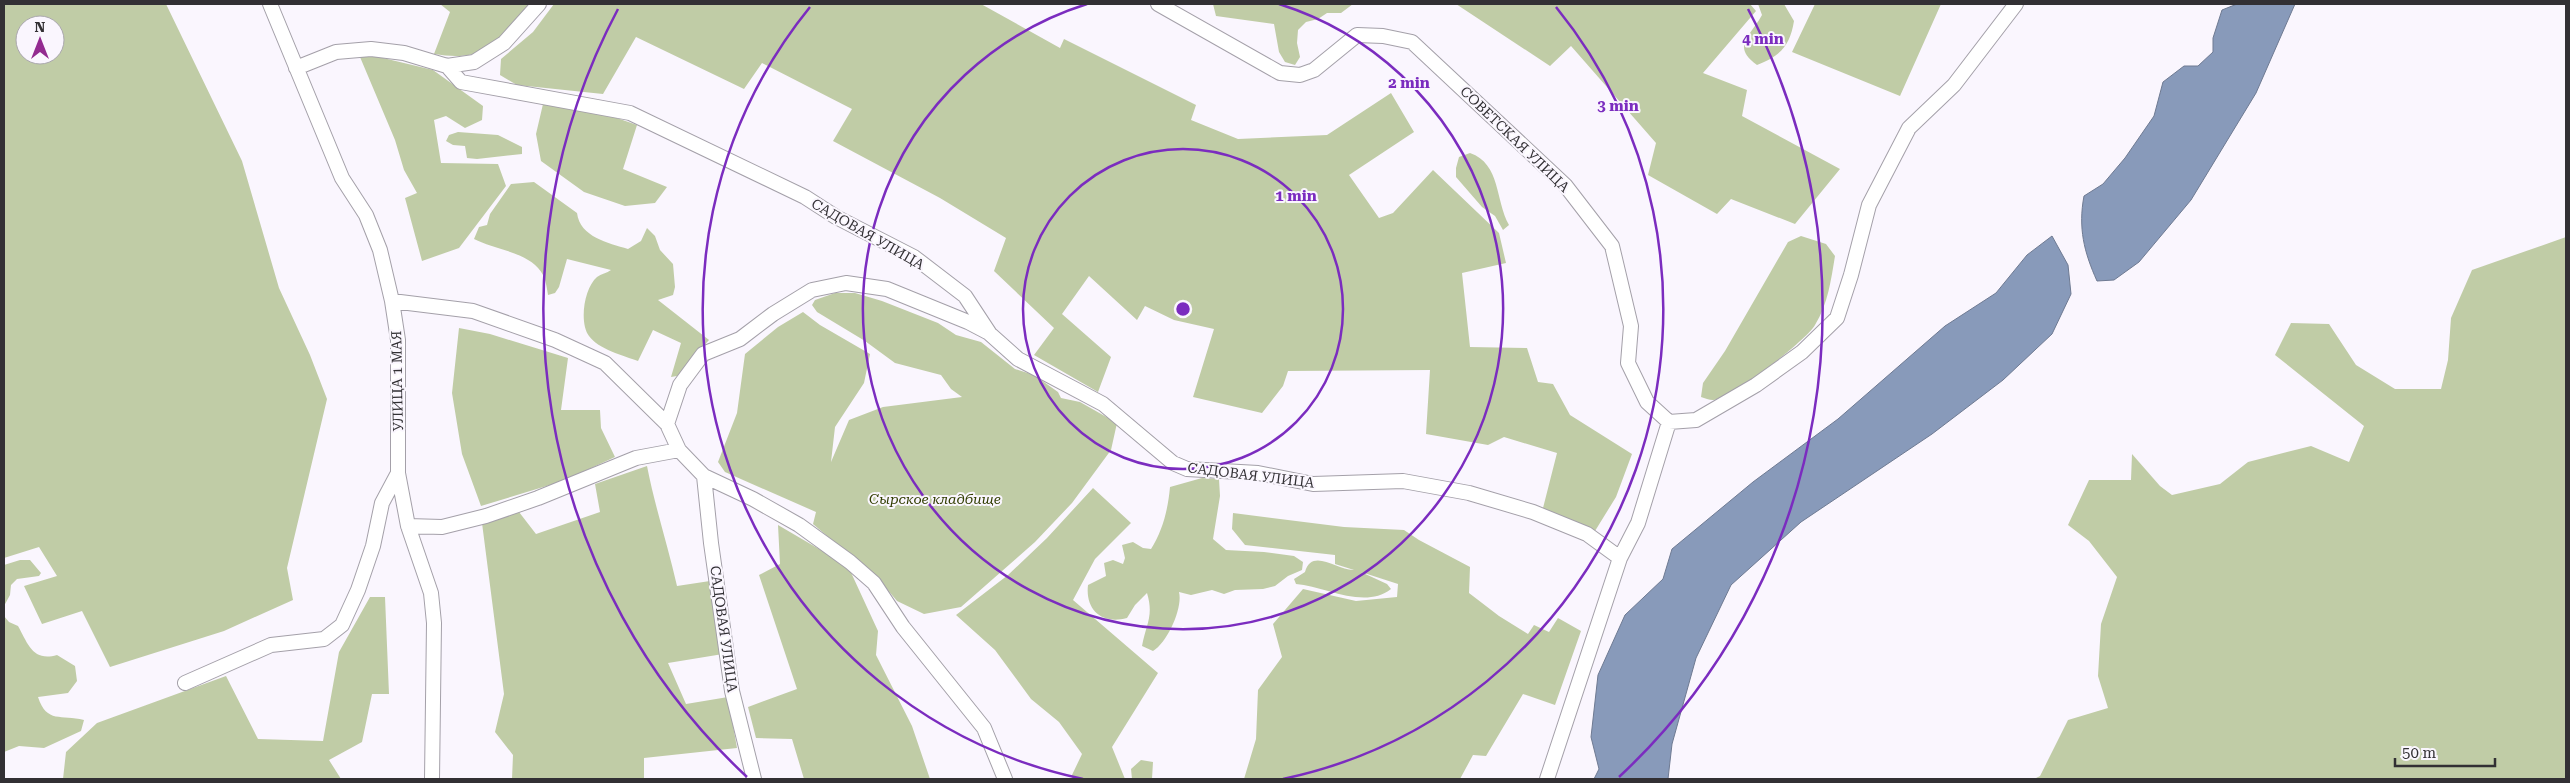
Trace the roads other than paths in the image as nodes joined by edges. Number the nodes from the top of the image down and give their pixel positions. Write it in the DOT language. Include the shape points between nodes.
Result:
graph roads {
  1 [pos="270,4"];
  2 [pos="539,4"];
  3 [pos="1158,4"];
  4 [pos="2016,4"];
  5 [pos="447,66"];
  6 [pos="296,68"];
  7 [pos="392,301"];
  8 [pos="990,334"];
  9 [pos="1669,422"];
  10 [pos="667,424"];
  11 [pos="679,450"];
  12 [pos="398,473"];
  13 [pos="704,476"];
  14 [pos="408,526"];
  15 [pos="1620,558"];
  16 [pos="184,682"];
  17 [pos="432,779"];
  18 [pos="754,779"];
  19 [pos="1005,779"];
  20 [pos="1547,779"];
  1 -- 6 [label="street, УЛИЦА 1 МАЯ"];
  2 -- 5 [label="street, САДОВАЯ УЛИЦА" via="504,43 474,62"];
  3 -- 9 [label="street, СОВЕТСКАЯ УЛИЦА" via="1280,73 1300,75 1314,70 1357,35 1412,42 1565,185 1612,246 1631,326 1628,363 1647,402"];
  4 -- 9 [label="street" via="1954,85 1909,128 1869,205 1837,318 1802,352 1756,385 1696,420"];
  5 -- 6 [label="street, САДОВАЯ УЛИЦА" via="404,53 371,50 336,52"];
  5 -- 8 [label="street, САДОВАЯ УЛИЦА" via="461,82 630,113 805,197 836,217 914,257 965,296"];
  6 -- 7 [label="street, УЛИЦА 1 МАЯ" via="342,178 366,215 380,250"];
  7 -- 10 [label="street" via="473,311 555,340 605,363"];
  7 -- 12 [label="street, УЛИЦА 1 МАЯ" via="398,340"];
  8 -- 10 [label="street" via="887,289 846,283 812,290 740,339 704,354 680,385"];
  8 -- 15 [label="street, САДОВАЯ УЛИЦА" via="1018,358 1103,404 1173,463 1187,468 1258,473 1313,484 1403,481 1469,493 1533,512 1587,534"];
  9 -- 15 [label="street" via="1638,523"];
  10 -- 11 [label="street"];
  11 -- 13 [label="street"];
  11 -- 14 [label="street" via="636,458 486,516 442,527"];
  12 -- 14 [label="street, УЛИЦА 1 МАЯ"];
  12 -- 16 [label="street" via="382,504 373,546 342,625 324,639 271,645"];
  13 -- 18 [label="street, САДОВАЯ УЛИЦА" via="732,691"];
  13 -- 19 [label="street" via="799,525 874,583 903,627 984,728"];
  14 -- 17 [label="street, УЛИЦА 1 МАЯ" via="431,593 434,623"];
  15 -- 20 [label="street"];
}
